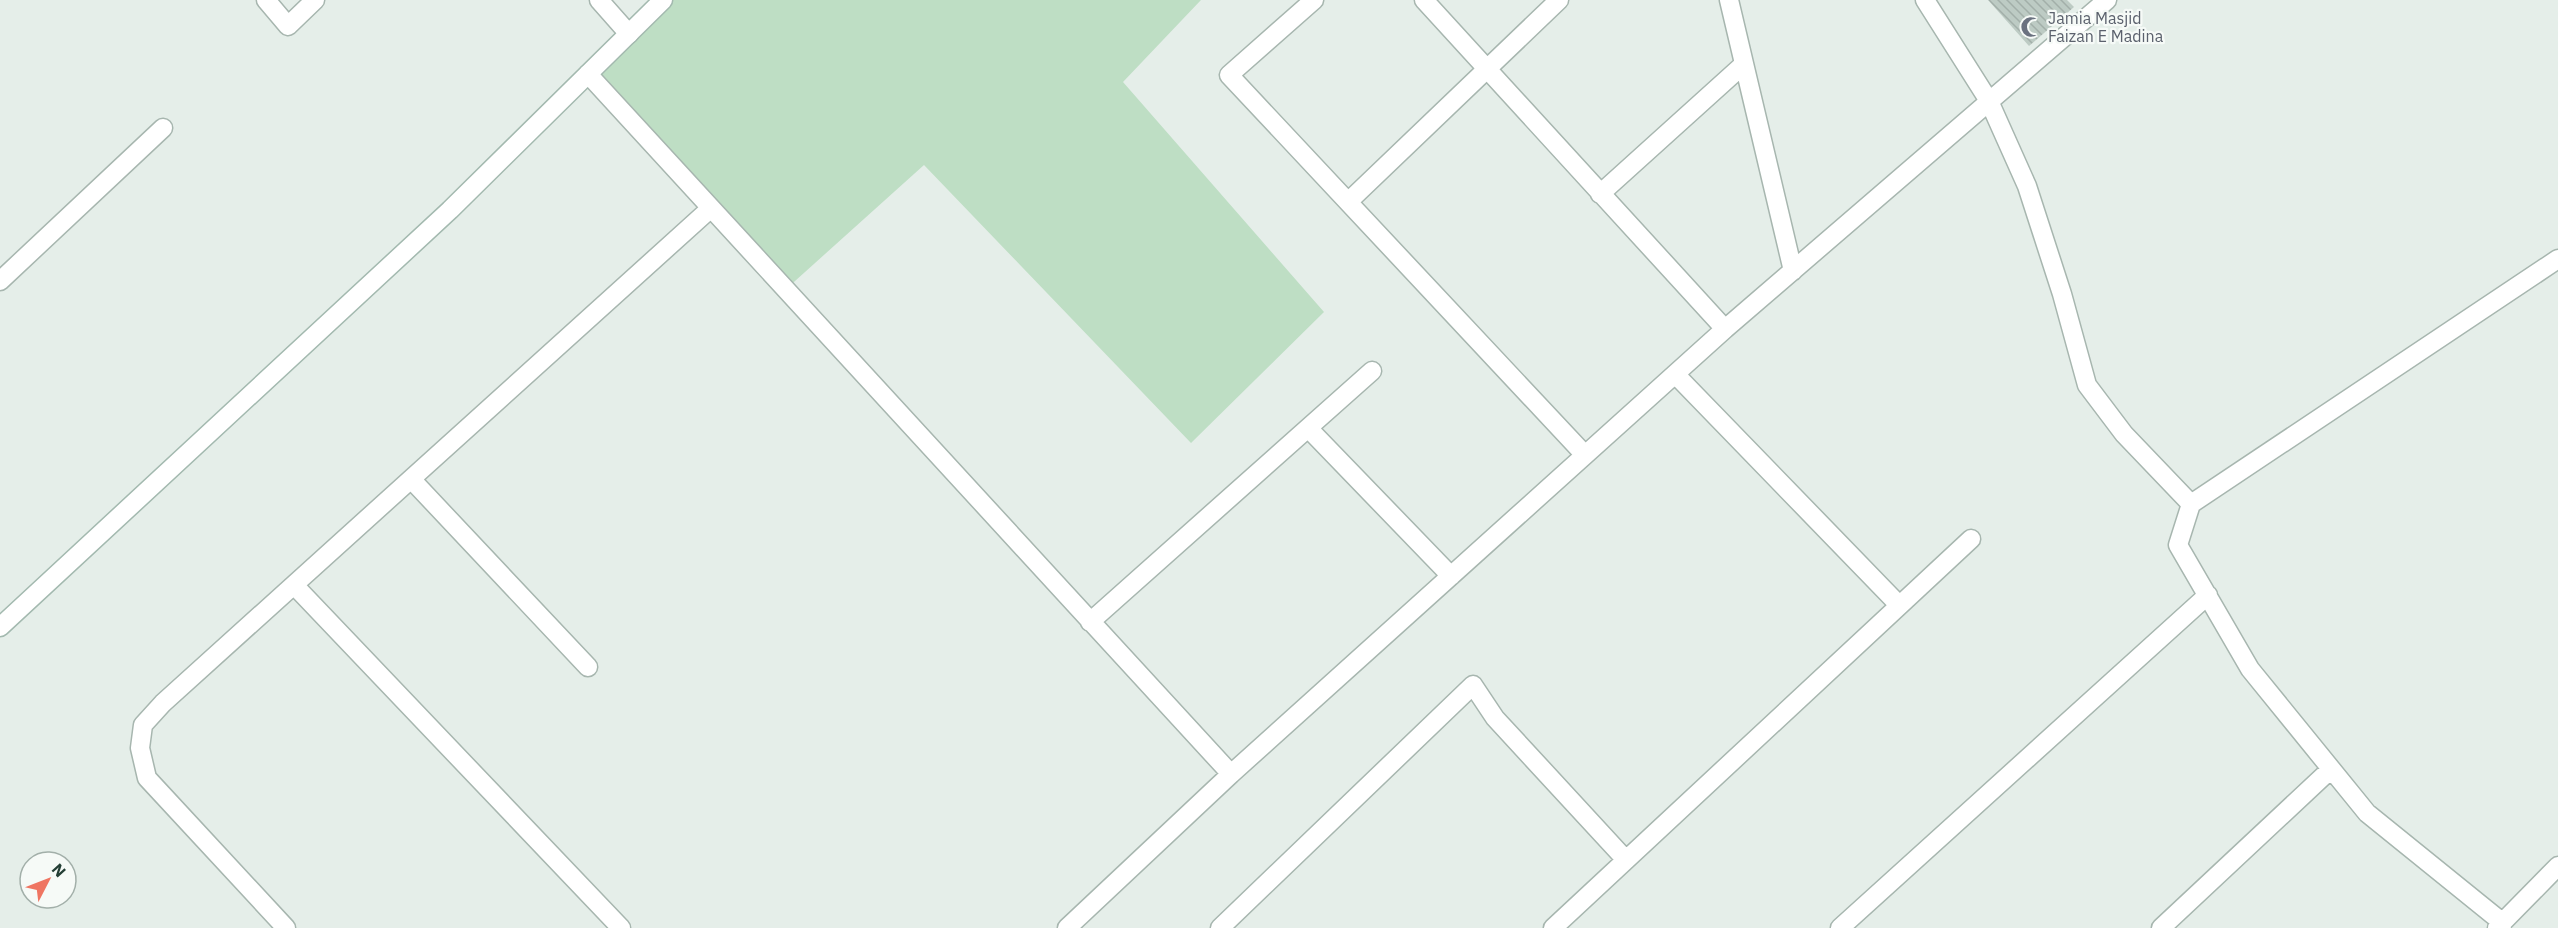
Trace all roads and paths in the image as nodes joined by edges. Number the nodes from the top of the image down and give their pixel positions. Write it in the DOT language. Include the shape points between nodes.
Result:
graph roads {
  1 [pos="266,0"];
  2 [pos="315,0"];
  3 [pos="599,0"];
  4 [pos="663,0"];
  5 [pos="1314,0"];
  6 [pos="1424,0"];
  7 [pos="1559,0"];
  8 [pos="1729,0"];
  9 [pos="1925,0"];
  10 [pos="2107,0"];
  11 [pos="629,34"];
  12 [pos="1744,64"];
  13 [pos="1487,69"];
  14 [pos="588,74"];
  15 [pos="1989,101"];
  16 [pos="163,128"];
  17 [pos="1600,194"];
  18 [pos="1348,202"];
  19 [pos="711,208"];
  20 [pos="2558,259"];
  21 [pos="1793,271"];
  22 [pos="0,281"];
  23 [pos="1725,329"];
  24 [pos="1372,371"];
  25 [pos="1675,374"];
  26 [pos="1308,428"];
  27 [pos="1586,455"];
  28 [pos="411,478"];
  29 [pos="2191,504"];
  30 [pos="1971,538"];
  31 [pos="1451,576"];
  32 [pos="294,585"];
  33 [pos="2208,595"];
  34 [pos="1899,605"];
  35 [pos="1090,622"];
  36 [pos="0,627"];
  37 [pos="588,667"];
  38 [pos="2331,769"];
  39 [pos="1231,774"];
  40 [pos="1626,860"];
  41 [pos="2558,866"];
  42 [pos="2500,926"];
  43 [pos="286,928"];
  44 [pos="621,928"];
  45 [pos="1067,928"];
  46 [pos="1220,928"];
  47 [pos="1553,928"];
  48 [pos="1840,928"];
  49 [pos="2161,928"];
  1 -- 2 [label="street" via="288,26"];
  3 -- 11 [label="street"];
  4 -- 11 [label="street"];
  5 -- 18 [label="street" via="1229,75"];
  6 -- 13 [label="street"];
  7 -- 13 [label="street"];
  8 -- 12 [label="street"];
  9 -- 15 [label="street"];
  10 -- 15 [label="street"];
  11 -- 14 [label="street"];
  12 -- 17 [label="street"];
  12 -- 21 [label="street"];
  13 -- 17 [label="street"];
  13 -- 18 [label="street"];
  14 -- 19 [label="street"];
  14 -- 36 [label="street" via="441,218"];
  15 -- 21 [label="street"];
  15 -- 29 [label="street" via="2027,186 2087,385 2124,434"];
  16 -- 22 [label="street"];
  17 -- 23 [label="street"];
  18 -- 27 [label="street"];
  19 -- 28 [label="street"];
  19 -- 35 [label="street"];
  20 -- 29 [label="street"];
  21 -- 23 [label="street"];
  23 -- 25 [label="street"];
  24 -- 26 [label="street"];
  25 -- 27 [label="street"];
  25 -- 34 [label="street"];
  26 -- 31 [label="street"];
  26 -- 35 [label="street"];
  27 -- 31 [label="street"];
  28 -- 32 [label="street"];
  28 -- 37 [label="street"];
  29 -- 33 [label="street" via="2178,545"];
  30 -- 34 [label="street"];
  31 -- 39 [label="street"];
  32 -- 43 [label="street" via="143,725 140,748 147,778"];
  32 -- 44 [label="street"];
  33 -- 38 [label="street" via="2250,669"];
  33 -- 48 [label="street"];
  34 -- 40 [label="street"];
  35 -- 39 [label="street"];
  38 -- 42 [label="street" via="2367,813"];
  38 -- 49 [label="street"];
  39 -- 45 [label="street"];
  40 -- 46 [label="street" via="1495,718 1473,685"];
  40 -- 47 [label="street"];
  41 -- 42 [label="street"];
}
